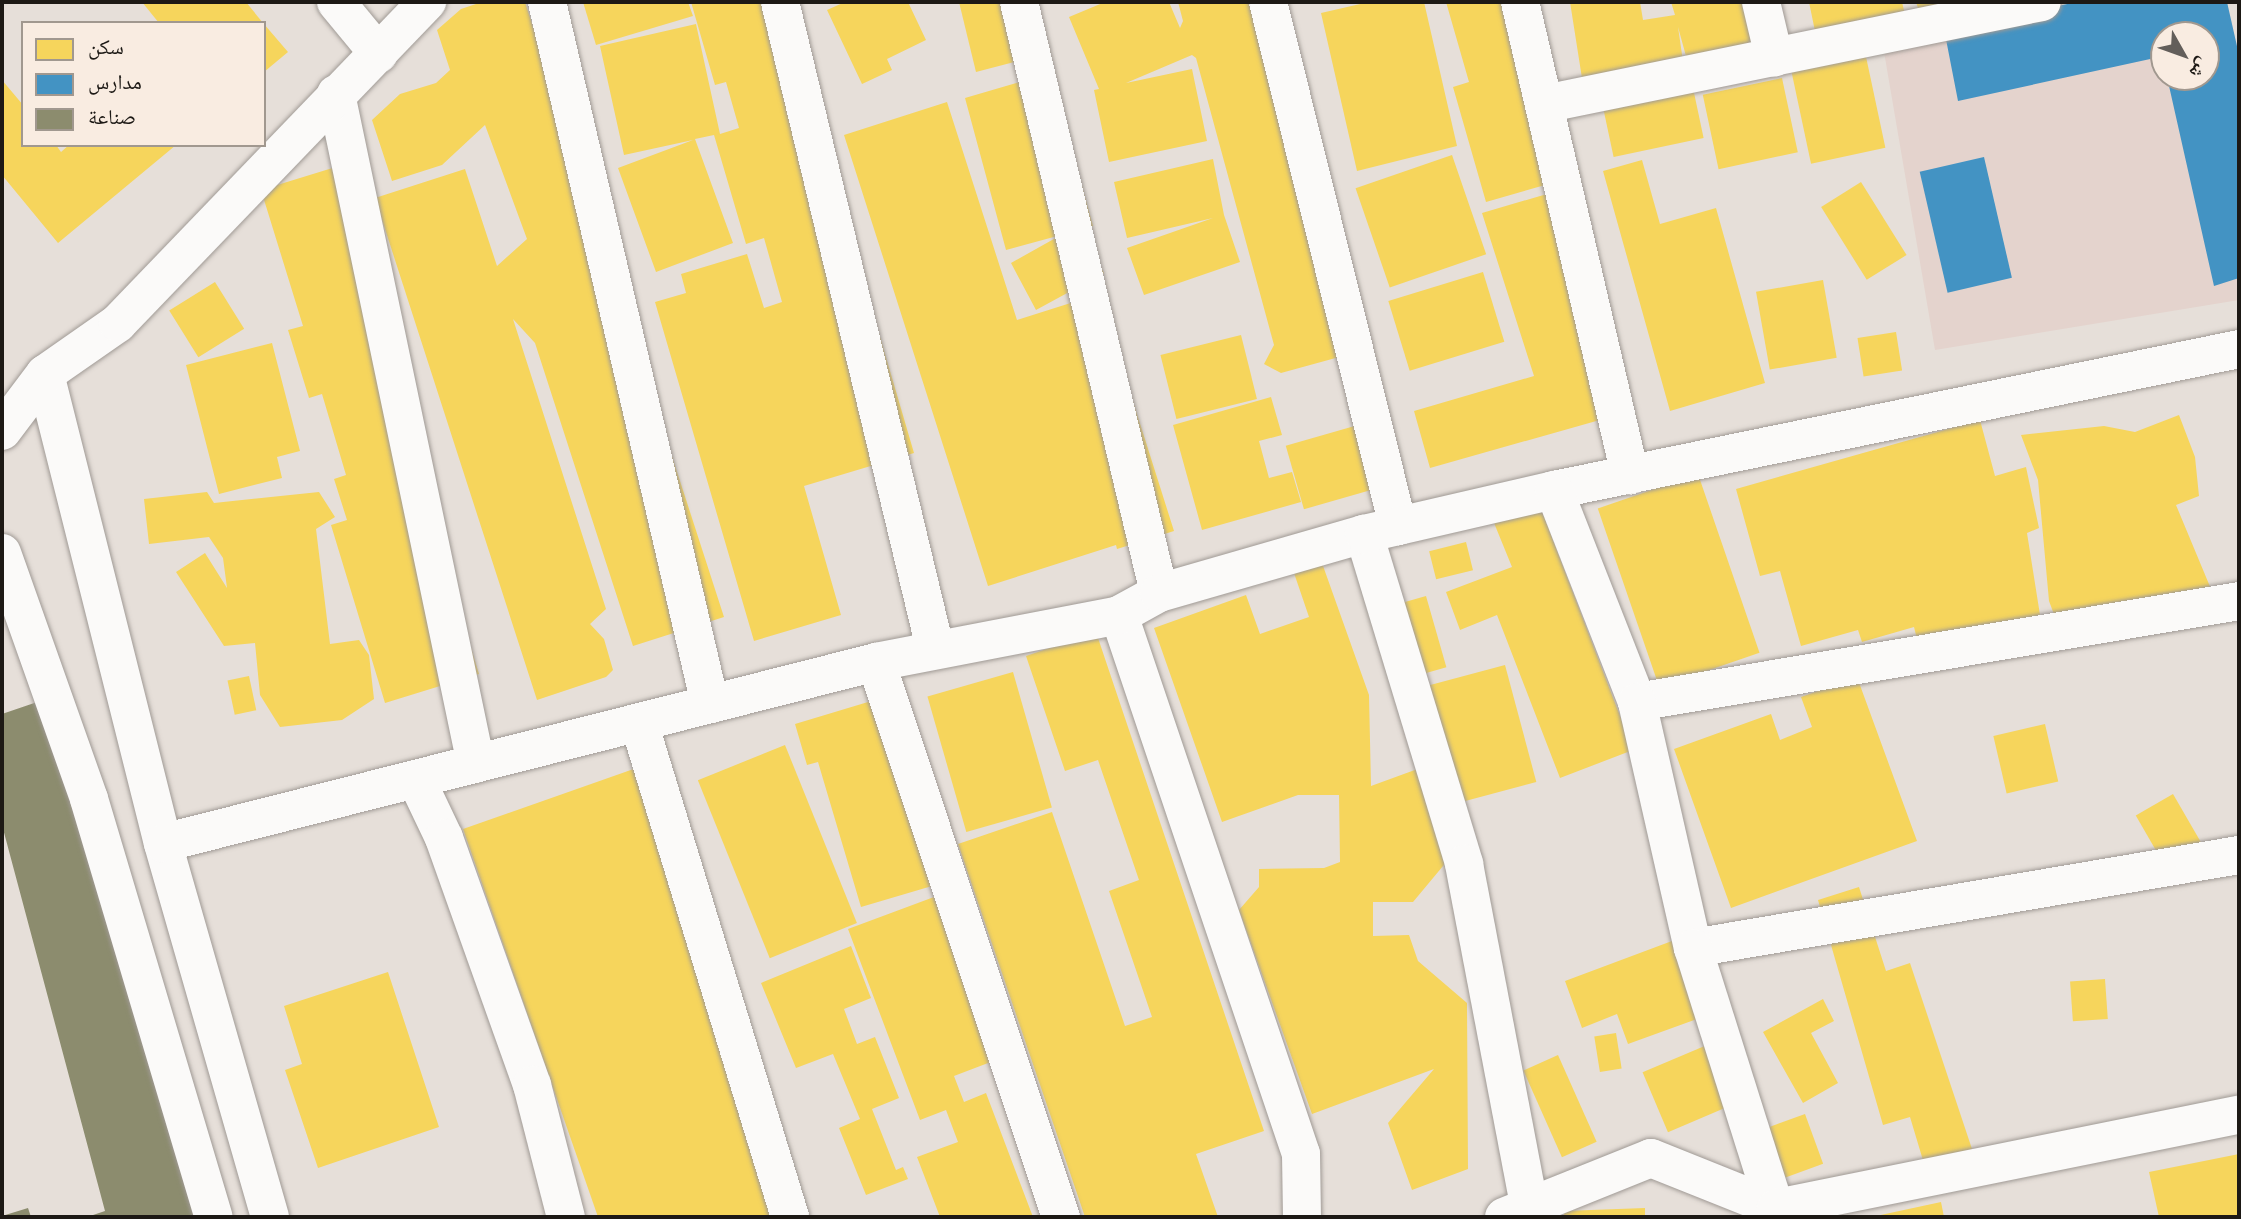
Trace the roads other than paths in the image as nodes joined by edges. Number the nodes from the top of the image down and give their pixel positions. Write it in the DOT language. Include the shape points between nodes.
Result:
graph roads {
  1 [pos="336,2"];
  2 [pos="427,2"];
  3 [pos="547,2"];
  4 [pos="780,2"];
  5 [pos="1019,2"];
  6 [pos="1268,2"];
  7 [pos="1520,2"];
  8 [pos="1761,2"];
  9 [pos="2017,4"];
  10 [pos="379,54"];
  11 [pos="1774,57"];
  12 [pos="336,94"];
  13 [pos="1544,104"];
  14 [pos="2239,349"];
  15 [pos="45,374"];
  16 [pos="2,431"];
  17 [pos="1630,475"];
  18 [pos="1554,491"];
  19 [pos="1381,530"];
  20 [pos="2,553"];
  21 [pos="1160,593"];
  22 [pos="2239,601"];
  23 [pos="1119,615"];
  24 [pos="935,649"];
  25 [pos="876,662"];
  26 [pos="1637,702"];
  27 [pos="710,704"];
  28 [pos="639,723"];
  29 [pos="477,764"];
  30 [pos="416,779"];
  31 [pos="163,843"];
  32 [pos="2239,855"];
  33 [pos="1693,948"];
  34 [pos="2239,1115"];
  35 [pos="1517,1213"];
  36 [pos="1777,1213"];
  37 [pos="214,1217"];
  38 [pos="270,1217"];
  39 [pos="566,1217"];
  40 [pos="790,1217"];
  41 [pos="1061,1217"];
  42 [pos="1302,1217"];
  1 -- 10 [label="street"];
  2 -- 10 [label="street"];
  3 -- 27 [label="street"];
  4 -- 24 [label="street"];
  5 -- 21 [label="street"];
  6 -- 19 [label="street"];
  7 -- 13 [label="street"];
  8 -- 11 [label="street"];
  9 -- 11 [label="street"];
  10 -- 12 [label="street"];
  11 -- 13 [label="street"];
  12 -- 15 [label="street" via="118,323"];
  12 -- 29 [label="street"];
  13 -- 17 [label="street"];
  14 -- 17 [label="street"];
  15 -- 16 [label="street"];
  15 -- 31 [label="street"];
  17 -- 18 [label="street"];
  18 -- 19 [label="street"];
  18 -- 26 [label="street"];
  19 -- 21 [label="street"];
  19 -- 35 [label="street" via="1464,864"];
  20 -- 37 [label="street" via="89,799"];
  21 -- 23 [label="street"];
  22 -- 26 [label="street"];
  23 -- 24 [label="street"];
  23 -- 42 [label="street" via="1301,1154"];
  24 -- 25 [label="street"];
  25 -- 27 [label="street"];
  25 -- 41 [label="street"];
  26 -- 33 [label="street"];
  27 -- 28 [label="street"];
  28 -- 29 [label="street"];
  28 -- 40 [label="street"];
  29 -- 30 [label="street"];
  30 -- 31 [label="street"];
  30 -- 39 [label="street" via="444,838 532,1085"];
  31 -- 38 [label="street"];
  32 -- 33 [label="street"];
  33 -- 36 [label="street"];
  34 -- 36 [label="street"];
  35 -- 36 [label="street" via="1651,1158"];
}
